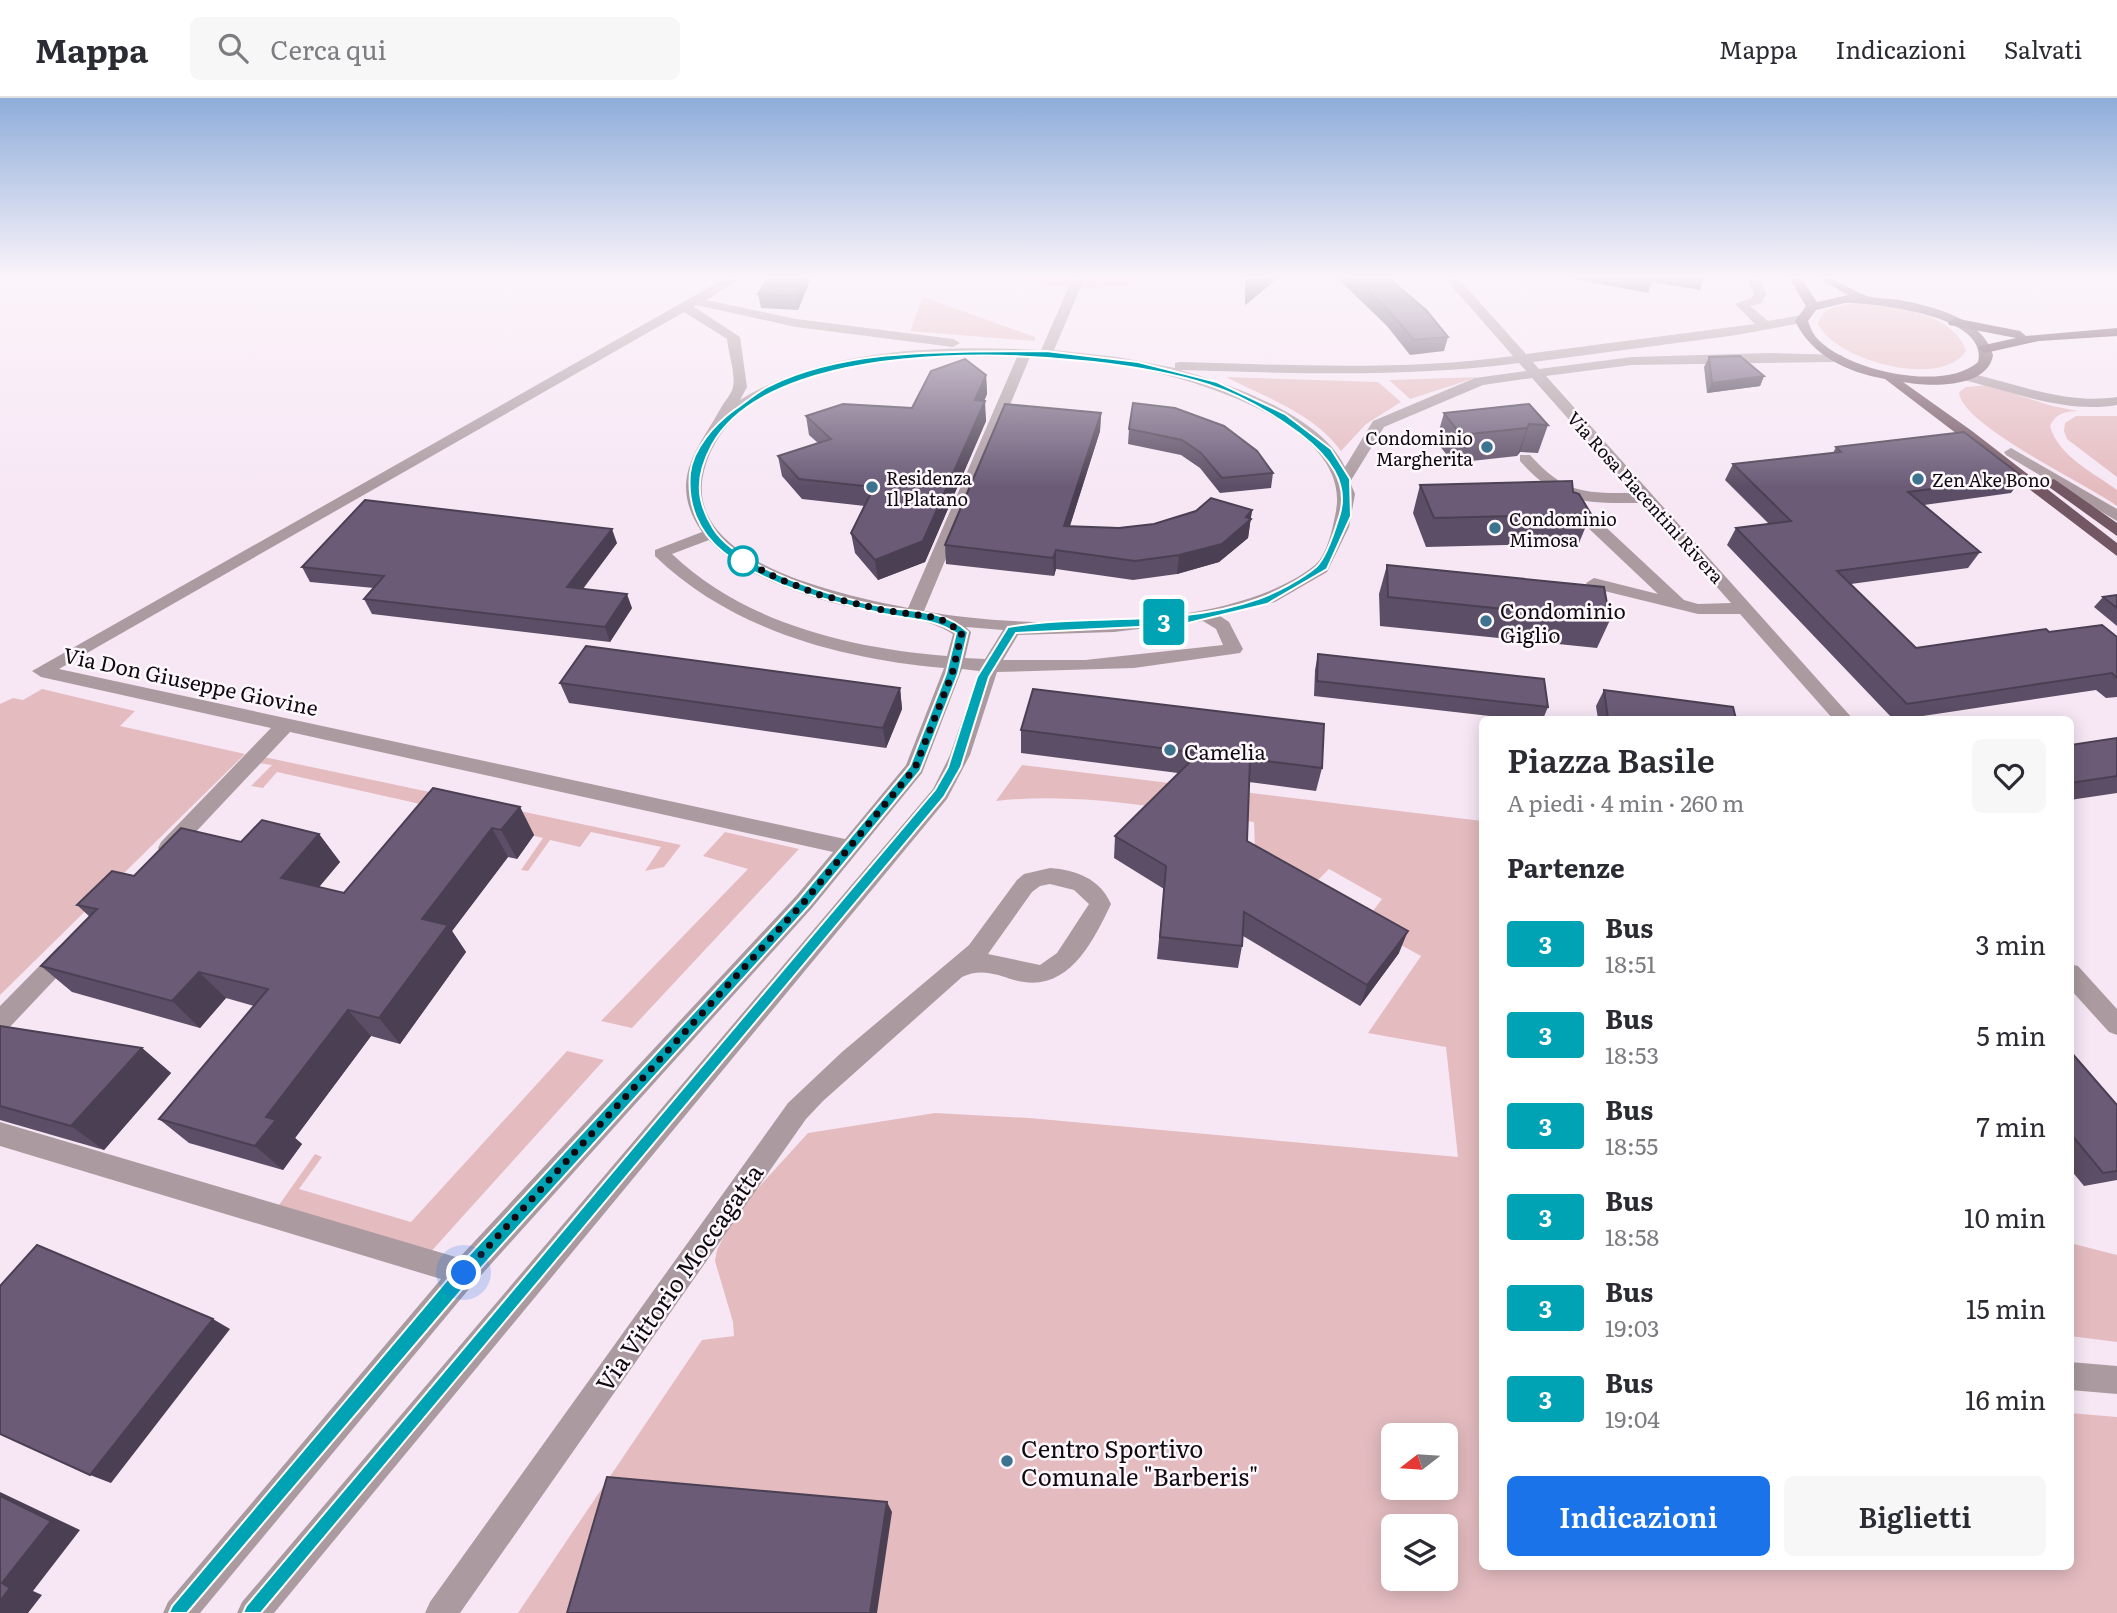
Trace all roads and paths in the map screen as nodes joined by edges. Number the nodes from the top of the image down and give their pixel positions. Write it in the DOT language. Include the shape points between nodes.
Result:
graph roads {
  1 [pos="615,346"];
  2 [pos="734,346"];
  3 [pos="979,346"];
  4 [pos="1050,346"];
  5 [pos="1513,346"];
  6 [pos="1613,346"];
  7 [pos="1818,346"];
  8 [pos="1980,346"];
  9 [pos="2014,346"];
  10 [pos="1025,353"];
  11 [pos="1046,354"];
  12 [pos="1985,356"];
  13 [pos="1524,358"];
  14 [pos="1837,358"];
  15 [pos="1138,364"];
  16 [pos="1876,373"];
  17 [pos="1537,374"];
  18 [pos="1965,376"];
  19 [pos="1939,380"];
  20 [pos="2037,393"];
  21 [pos="1941,401"];
  22 [pos="2117,401"];
  23 [pos="718,426"];
  24 [pos="2011,452"];
  25 [pos="1525,458"];
  26 [pos="1345,479"];
  27 [pos="1647,498"];
  28 [pos="1570,516"];
  29 [pos="2117,516"];
  30 [pos="2117,531"];
  31 [pos="710,534"];
  32 [pos="2117,551"];
  33 [pos="1594,583"];
  34 [pos="1683,606"];
  35 [pos="1745,608"];
  36 [pos="1205,615"];
  37 [pos="927,617"];
  38 [pos="1040,626"];
  39 [pos="955,664"];
  40 [pos="989,667"];
  41 [pos="1841,716"];
  42 [pos="287,723"];
  43 [pos="847,847"];
  44 [pos="153,863"];
  45 [pos="86,932"];
  46 [pos="951,972"];
  47 [pos="2074,978"];
  48 [pos="0,1022"];
  49 [pos="2117,1026"];
  50 [pos="0,1135"];
  51 [pos="464,1273"];
  52 [pos="2074,1376"];
  53 [pos="2117,1380"];
  54 [pos="179,1613"];
  55 [pos="253,1613"];
  56 [pos="441,1613"];
  1 -- 42 [label="street, Via Don Giuseppe Giovine" via="41,671"];
  2 -- 23 [label="street" via="740,387"];
  3 -- 11 [label="street"];
  4 -- 11 [label="street"];
  5 -- 13 [label="street, Via Rosa Piacentini Rivera"];
  6 -- 13 [label="street"];
  7 -- 14 [label="main road"];
  8 -- 12 [label="main road"];
  9 -- 12 [label="highway"];
  10 -- 11 [label="street"];
  10 -- 23 [label="street" via="928,354 828,368 772,388"];
  10 -- 37 [label="street"];
  11 -- 15 [label="street"];
  12 -- 18 [label="main road" via="1978,370"];
  12 -- 20 [label="street"];
  13 -- 15 [label="street" via="1469,366 1340,370"];
  13 -- 17 [label="street, Via Rosa Piacentini Rivera"];
  14 -- 16 [label="main road"];
  14 -- 17 [label="street" via="1632,361"];
  15 -- 26 [label="street" via="1214,383 1282,416 1326,449"];
  16 -- 19 [label="main road"];
  16 -- 21 [label="main road"];
  17 -- 26 [label="street" via="1480,381 1378,424"];
  17 -- 27 [label="street, Via Rosa Piacentini Rivera"];
  18 -- 19 [label="main road"];
  18 -- 20 [label="street"];
  19 -- 21 [label="main road"];
  20 -- 22 [label="street" via="2077,403"];
  21 -- 24 [label="main road"];
  21 -- 32 [label="main road"];
  23 -- 31 [label="street" via="701,452 693,479 696,507"];
  24 -- 29 [label="street"];
  24 -- 30 [label="main road"];
  25 -- 27 [label="street" via="1559,491 1578,497"];
  26 -- 36 [label="street" via="1346,516 1323,567 1263,601"];
  27 -- 35 [label="street, Via Rosa Piacentini Rivera"];
  28 -- 34 [label="street" via="1590,521"];
  31 -- 37 [label="street" via="740,559 791,584 836,599"];
  31 -- 39 [label="street" via="660,553 684,576 726,604 807,636 896,657"];
  33 -- 34 [label="street"];
  34 -- 35 [label="street" via="1698,610"];
  35 -- 41 [label="street, Via Rosa Piacentini Rivera"];
  36 -- 38 [label="street" via="1079,629"];
  36 -- 40 [label="street" via="1223,626 1234,649 1090,667"];
  37 -- 38 [label="street"];
  37 -- 39 [label="street" via="962,632"];
  38 -- 40 [label="street" via="1012,630"];
  39 -- 40 [label="street"];
  39 -- 43 [label="street" via="915,768"];
  40 -- 55 [label="street" via="955,767 940,794"];
  42 -- 43 [label="street, Via Don Giuseppe Giovine"];
  42 -- 44 [label="street"];
  43 -- 51 [label="street" via="804,902"];
  45 -- 48 [label="street"];
  46 -- 46 [label="street, Via Vittorio Moccagatta" via="982,961 1032,974 1052,971 1063,963 1095,914 1098,896 1058,877 1034,879 983,944"];
  46 -- 56 [label="street, Via Vittorio Moccagatta" via="797,1111"];
  47 -- 49 [label="street"];
  50 -- 51 [label="street"];
  51 -- 54 [label="street"];
  52 -- 53 [label="street"];
}
